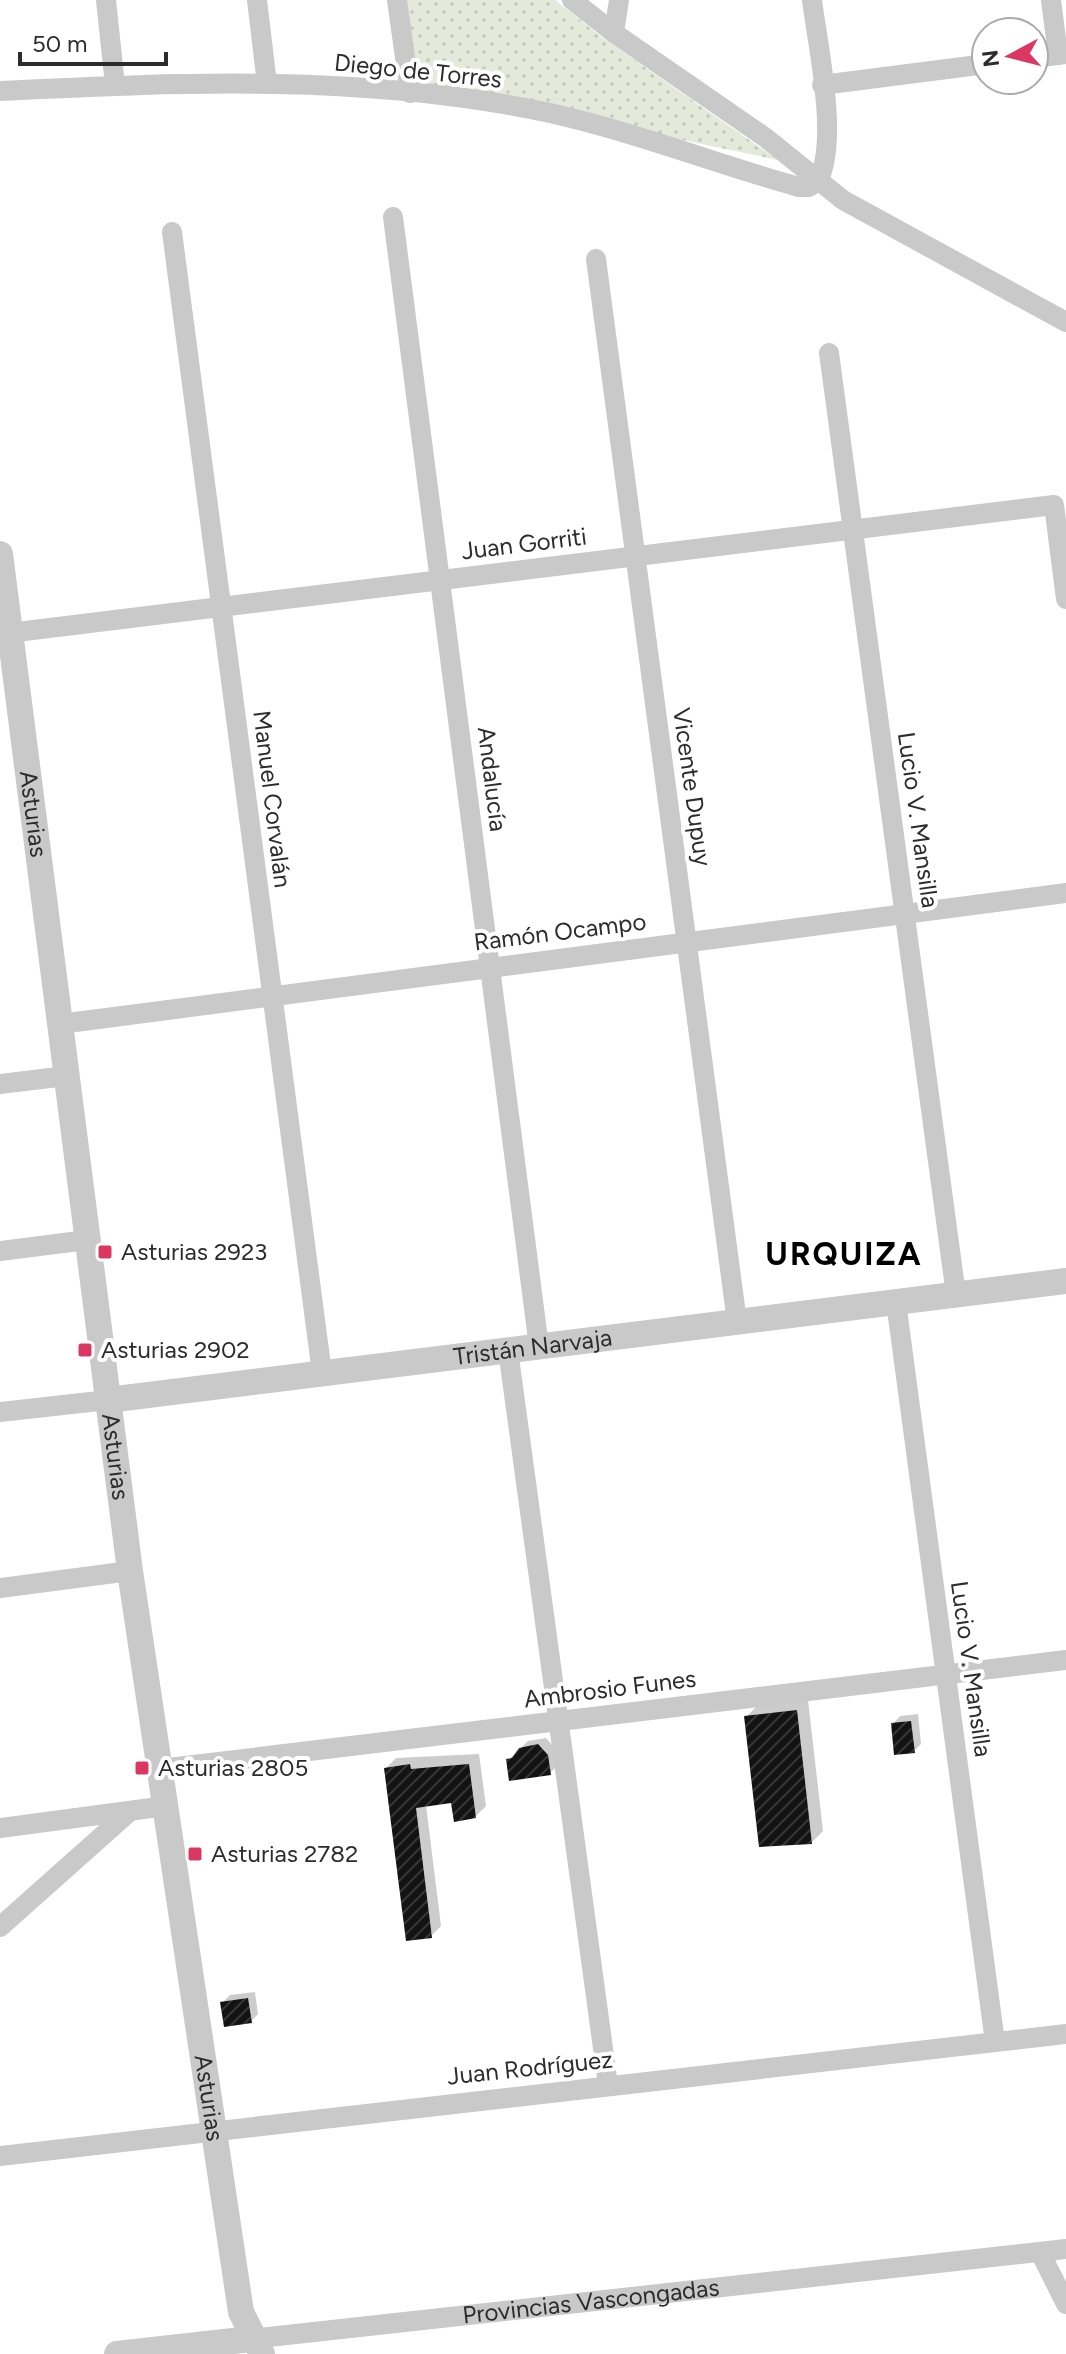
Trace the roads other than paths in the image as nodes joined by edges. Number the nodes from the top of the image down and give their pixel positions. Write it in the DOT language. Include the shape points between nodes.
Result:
graph roads {
  1 [pos="106,0"];
  2 [pos="257,0"];
  3 [pos="397,0"];
  4 [pos="572,0"];
  5 [pos="619,0"];
  6 [pos="812,0"];
  7 [pos="1051,0"];
  8 [pos="614,33"];
  9 [pos="1062,54"];
  10 [pos="970,66"];
  11 [pos="267,84"];
  12 [pos="115,85"];
  13 [pos="822,85"];
  14 [pos="0,91"];
  15 [pos="410,93"];
  16 [pos="818,181"];
  17 [pos="393,217"];
  18 [pos="172,232"];
  19 [pos="596,259"];
  20 [pos="1066,322"];
  21 [pos="829,353"];
  22 [pos="853,529"];
  23 [pos="0,554"];
  24 [pos="635,556"];
  25 [pos="440,580"];
  26 [pos="1066,599"];
  27 [pos="222,607"];
  28 [pos="5,634"];
  29 [pos="1066,893"];
  30 [pos="905,914"];
  31 [pos="687,942"];
  32 [pos="490,968"];
  33 [pos="271,996"];
  34 [pos="60,1024"];
  35 [pos="66,1076"];
  36 [pos="0,1084"];
  37 [pos="87,1240"];
  38 [pos="0,1251"];
  39 [pos="1066,1281"];
  40 [pos="956,1295"];
  41 [pos="896,1302"];
  42 [pos="737,1322"];
  43 [pos="539,1347"];
  44 [pos="508,1350"];
  45 [pos="322,1373"];
  46 [pos="108,1400"];
  47 [pos="0,1412"];
  48 [pos="130,1571"];
  49 [pos="0,1588"];
  50 [pos="1066,1660"];
  51 [pos="946,1675"];
  52 [pos="557,1721"];
  53 [pos="160,1769"];
  54 [pos="166,1806"];
  55 [pos="128,1813"];
  56 [pos="0,1828"];
  57 [pos="0,1927"];
  58 [pos="1066,2034"];
  59 [pos="995,2042"];
  60 [pos="608,2085"];
  61 [pos="214,2130"];
  62 [pos="0,2156"];
  63 [pos="1066,2249"];
  64 [pos="1040,2252"];
  65 [pos="1066,2304"];
  66 [pos="257,2346"];
  67 [pos="117,2354"];
  1 -- 12 [label="street"];
  2 -- 11 [label="street"];
  3 -- 15 [label="street"];
  4 -- 8 [label="street"];
  5 -- 8 [label="street"];
  6 -- 13 [label="street"];
  7 -- 9 [label="street"];
  8 -- 16 [label="street" via="766,138"];
  10 -- 13 [label="street"];
  11 -- 12 [label="street, Diego de Torres"];
  11 -- 15 [label="street, Diego de Torres"];
  12 -- 14 [label="street, Diego de Torres"];
  13 -- 16 [label="street" via="828,150"];
  15 -- 16 [label="street, Diego de Torres" via="551,114 799,187"];
  16 -- 20 [label="street" via="860,210"];
  17 -- 25 [label="street, Andalucía"];
  18 -- 27 [label="street, Manuel Corvalán"];
  19 -- 24 [label="street, Vicente Dupuy"];
  21 -- 22 [label="street, Lucio V. Mansilla"];
  22 -- 24 [label="street, Juan Gorriti"];
  22 -- 26 [label="street, Juan Gorriti" via="1054,505"];
  22 -- 30 [label="street, Lucio V. Mansilla"];
  23 -- 28 [label="street, Asturias"];
  24 -- 25 [label="street, Juan Gorriti"];
  24 -- 31 [label="street, Vicente Dupuy"];
  25 -- 27 [label="street, Juan Gorriti"];
  25 -- 32 [label="street, Andalucía"];
  27 -- 28 [label="street, Juan Gorriti"];
  27 -- 33 [label="street, Manuel Corvalán"];
  28 -- 34 [label="street, Asturias"];
  29 -- 30 [label="street, Ramón Ocampo"];
  30 -- 31 [label="street, Ramón Ocampo"];
  30 -- 40 [label="street, Lucio V. Mansilla"];
  31 -- 32 [label="street, Ramón Ocampo"];
  31 -- 42 [label="street, Vicente Dupuy"];
  32 -- 33 [label="street, Ramón Ocampo"];
  32 -- 43 [label="street, Andalucía"];
  33 -- 34 [label="street, Ramón Ocampo"];
  33 -- 45 [label="street, Manuel Corvalán"];
  34 -- 35 [label="street, Asturias"];
  35 -- 36 [label="street"];
  35 -- 37 [label="street, Asturias"];
  37 -- 38 [label="street"];
  37 -- 46 [label="street, Asturias"];
  39 -- 40 [label="street, Tristán Narvaja"];
  40 -- 41 [label="street, Tristán Narvaja"];
  41 -- 42 [label="street, Tristán Narvaja"];
  41 -- 51 [label="street, Lucio V. Mansilla"];
  42 -- 43 [label="street, Tristán Narvaja"];
  43 -- 44 [label="street, Tristán Narvaja"];
  44 -- 45 [label="street, Tristán Narvaja"];
  44 -- 52 [label="street"];
  45 -- 46 [label="street, Tristán Narvaja"];
  46 -- 47 [label="street, Tristán Narvaja"];
  46 -- 48 [label="street, Asturias"];
  48 -- 49 [label="street"];
  48 -- 53 [label="street, Asturias"];
  50 -- 51 [label="street, Ambrosio Funes"];
  51 -- 52 [label="street, Ambrosio Funes"];
  51 -- 59 [label="street, Lucio V. Mansilla"];
  52 -- 53 [label="street, Ambrosio Funes"];
  52 -- 60 [label="street"];
  53 -- 54 [label="street, Asturias"];
  54 -- 55 [label="street"];
  54 -- 61 [label="street, Asturias"];
  55 -- 56 [label="street"];
  55 -- 57 [label="street"];
  58 -- 59 [label="street, Juan Rodríguez"];
  59 -- 60 [label="street, Juan Rodríguez"];
  60 -- 61 [label="street, Juan Rodríguez"];
  61 -- 62 [label="street, Juan Rodríguez"];
  61 -- 66 [label="street, Asturias" via="241,2312"];
  63 -- 64 [label="street, Provincias Vascongadas"];
  64 -- 65 [label="street"];
  64 -- 66 [label="street, Provincias Vascongadas"];
  66 -- 67 [label="street, Provincias Vascongadas"];
}
